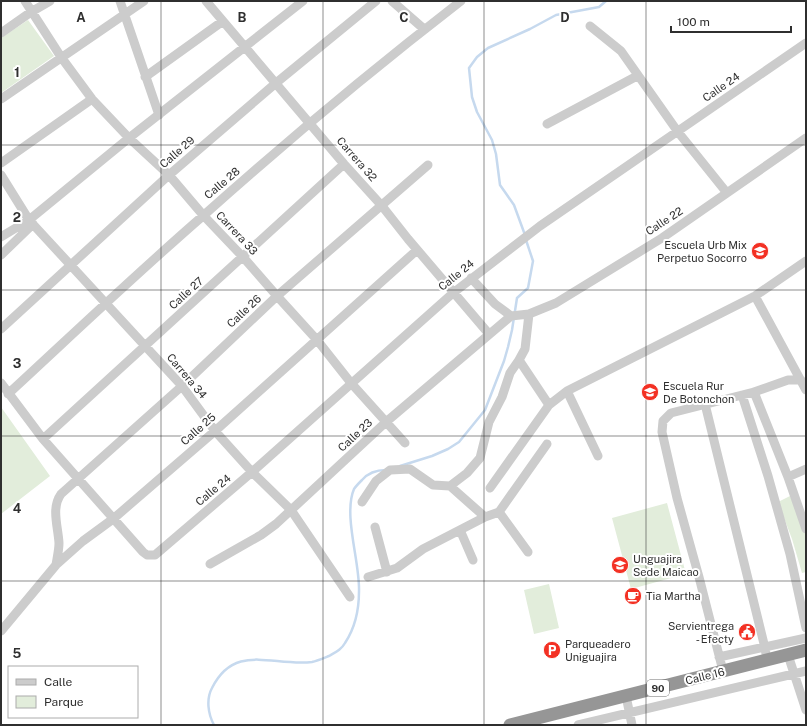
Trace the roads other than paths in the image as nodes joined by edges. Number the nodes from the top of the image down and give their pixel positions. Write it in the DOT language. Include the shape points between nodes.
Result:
graph roads {
  1 [pos="25,1"];
  2 [pos="50,1"];
  3 [pos="120,1"];
  4 [pos="144,1"];
  5 [pos="206,1"];
  6 [pos="303,1"];
  7 [pos="376,1"];
  8 [pos="392,1"];
  9 [pos="462,1"];
  10 [pos="31,12"];
  11 [pos="124,14"];
  12 [pos="223,21"];
  13 [pos="590,26"];
  14 [pos="424,29"];
  15 [pos="1,32"];
  16 [pos="806,43"];
  17 [pos="245,46"];
  18 [pos="61,57"];
  19 [pos="637,76"];
  20 [pos="145,77"];
  21 [pos="276,83"];
  22 [pos="1,99"];
  23 [pos="92,99"];
  24 [pos="158,116"];
  25 [pos="310,124"];
  26 [pos="547,124"];
  27 [pos="678,132"];
  28 [pos="129,138"];
  29 [pos="806,138"];
  30 [pos="1,163"];
  31 [pos="344,164"];
  32 [pos="428,165"];
  33 [pos="1,175"];
  34 [pos="169,175"];
  35 [pos="727,194"];
  36 [pos="382,206"];
  37 [pos="203,215"];
  38 [pos="31,222"];
  39 [pos="1,237"];
  40 [pos="417,250"];
  41 [pos="1,255"];
  42 [pos="243,257"];
  43 [pos="806,261"];
  44 [pos="71,265"];
  45 [pos="471,278"];
  46 [pos="453,292"];
  47 [pos="277,296"];
  48 [pos="755,296"];
  49 [pos="106,304"];
  50 [pos="529,314"];
  51 [pos="511,316"];
  52 [pos="1,329"];
  53 [pos="489,334"];
  54 [pos="317,340"];
  55 [pos="145,346"];
  56 [pos="519,360"];
  57 [pos="801,380"];
  58 [pos="351,383"];
  59 [pos="1,384"];
  60 [pos="182,386"];
  61 [pos="806,390"];
  62 [pos="567,391"];
  63 [pos="754,392"];
  64 [pos="8,394"];
  65 [pos="742,395"];
  66 [pos="705,404"];
  67 [pos="549,405"];
  68 [pos="386,422"];
  69 [pos="215,431"];
  70 [pos="43,439"];
  71 [pos="405,443"];
  72 [pos="547,444"];
  73 [pos="598,456"];
  74 [pos="806,469"];
  75 [pos="252,472"];
  76 [pos="788,477"];
  77 [pos="79,478"];
  78 [pos="450,486"];
  79 [pos="490,488"];
  80 [pos="362,502"];
  81 [pos="290,510"];
  82 [pos="498,512"];
  83 [pos="485,517"];
  84 [pos="113,519"];
  85 [pos="375,527"];
  86 [pos="806,529"];
  87 [pos="460,530"];
  88 [pos="528,552"];
  89 [pos="473,560"];
  90 [pos="210,564"];
  91 [pos="56,565"];
  92 [pos="387,572"];
  93 [pos="368,578"];
  94 [pos="350,597"];
  95 [pos="806,628"];
  96 [pos="1,631"];
  97 [pos="806,638"];
  98 [pos="806,650"];
  99 [pos="766,654"];
  100 [pos="788,655"];
  101 [pos="719,657"];
  102 [pos="722,671"];
  103 [pos="806,671"];
  104 [pos="794,674"];
  105 [pos="626,696"];
  106 [pos="806,710"];
  107 [pos="629,713"];
  108 [pos="510,725"];
  109 [pos="578,725"];
  110 [pos="632,725"];
  1 -- 10 [label="street, Carrera 33"];
  2 -- 10 [label="street"];
  3 -- 11 [label="street"];
  4 -- 11 [label="street"];
  5 -- 12 [label="street, Carrera 32"];
  6 -- 17 [label="street"];
  7 -- 21 [label="street, Calle 29"];
  8 -- 14 [label="street"];
  9 -- 14 [label="street, Calle 28"];
  10 -- 15 [label="street"];
  10 -- 18 [label="street, Carrera 33"];
  11 -- 18 [label="street"];
  11 -- 20 [label="street"];
  12 -- 17 [label="street, Carrera 32"];
  12 -- 20 [label="street"];
  13 -- 19 [label="street" via="621,51"];
  14 -- 25 [label="street, Calle 28"];
  16 -- 27 [label="street, Calle 24"];
  17 -- 21 [label="street, Carrera 32"];
  17 -- 24 [label="street"];
  18 -- 22 [label="street"];
  18 -- 23 [label="street, Carrera 33"];
  19 -- 26 [label="street"];
  19 -- 27 [label="street"];
  20 -- 24 [label="street"];
  21 -- 25 [label="street, Carrera 32"];
  21 -- 34 [label="street, Calle 29"];
  23 -- 28 [label="street, Carrera 33"];
  23 -- 30 [label="street"];
  24 -- 28 [label="street"];
  25 -- 31 [label="street, Carrera 32"];
  25 -- 37 [label="street, Calle 28"];
  27 -- 35 [label="street"];
  27 -- 45 [label="street, Calle 24" via="540,226"];
  28 -- 34 [label="street, Carrera 33"];
  28 -- 38 [label="street"];
  29 -- 35 [label="street, Calle 22"];
  31 -- 36 [label="street, Carrera 32"];
  31 -- 42 [label="street, Calle 27"];
  32 -- 36 [label="street, Calle 26"];
  33 -- 38 [label="street, Carrera 34"];
  34 -- 37 [label="street, Carrera 33"];
  34 -- 44 [label="street, Calle 29"];
  35 -- 50 [label="street, Calle 22" via="662,238 556,303"];
  36 -- 40 [label="street, Carrera 32"];
  36 -- 47 [label="street, Calle 26"];
  37 -- 42 [label="street, Carrera 33"];
  37 -- 49 [label="street, Calle 28"];
  38 -- 39 [label="street"];
  38 -- 41 [label="street"];
  38 -- 44 [label="street, Carrera 34"];
  40 -- 46 [label="street, Carrera 32"];
  40 -- 54 [label="street, Calle 25"];
  42 -- 47 [label="street, Carrera 33"];
  42 -- 55 [label="street, Calle 27"];
  43 -- 48 [label="street"];
  44 -- 49 [label="street, Carrera 34"];
  44 -- 52 [label="street, Calle 29"];
  45 -- 46 [label="street, Calle 24"];
  45 -- 51 [label="street" via="495,304"];
  46 -- 53 [label="street, Carrera 32"];
  46 -- 58 [label="street, Calle 24"];
  47 -- 54 [label="street, Carrera 33"];
  47 -- 60 [label="street, Calle 26"];
  48 -- 57 [label="street"];
  48 -- 62 [label="street"];
  49 -- 55 [label="street, Carrera 34"];
  49 -- 64 [label="street, Calle 28"];
  50 -- 51 [label="street, Calle 22"];
  50 -- 56 [label="street" via="525,349"];
  51 -- 53 [label="street, Calle 23"];
  53 -- 68 [label="street, Calle 23"];
  54 -- 58 [label="street, Carrera 33"];
  54 -- 69 [label="street, Calle 25"];
  55 -- 60 [label="street, Carrera 34"];
  55 -- 70 [label="street, Calle 27"];
  56 -- 67 [label="street"];
  56 -- 78 [label="street" via="510,373 502,398 489,422 480,458 467,473"];
  57 -- 61 [label="street"];
  57 -- 63 [label="street" via="788,380"];
  58 -- 68 [label="street, Carrera 33"];
  58 -- 75 [label="street, Calle 24"];
  59 -- 64 [label="street"];
  60 -- 69 [label="street, Carrera 34"];
  60 -- 77 [label="street, Calle 26"];
  62 -- 67 [label="street"];
  62 -- 73 [label="street"];
  63 -- 65 [label="street"];
  63 -- 76 [label="street"];
  64 -- 70 [label="street"];
  65 -- 66 [label="street"];
  65 -- 95 [label="street" via="786,540"];
  66 -- 99 [label="street"];
  66 -- 101 [label="street" via="671,413 663,421 662,432"];
  67 -- 79 [label="street"];
  68 -- 71 [label="street, Carrera 33"];
  68 -- 81 [label="street, Calle 23"];
  69 -- 75 [label="street, Carrera 34"];
  69 -- 84 [label="street, Calle 25"];
  70 -- 77 [label="street"];
  72 -- 82 [label="street"];
  74 -- 76 [label="street"];
  75 -- 81 [label="street, Carrera 34"];
  75 -- 84 [label="street, Calle 24" via="155,555 146,555"];
  76 -- 86 [label="street"];
  77 -- 84 [label="street"];
  77 -- 91 [label="street, Calle 26" via="61,494 55,506 59,544"];
  78 -- 80 [label="street" via="433,485 410,469 390,470 376,481"];
  78 -- 83 [label="street"];
  81 -- 90 [label="street, Calle 23" via="261,535"];
  81 -- 94 [label="street, Carrera 34"];
  82 -- 83 [label="street"];
  82 -- 88 [label="street"];
  83 -- 87 [label="street"];
  84 -- 91 [label="street, Calle 25" via="82,541"];
  85 -- 92 [label="street"];
  87 -- 89 [label="street"];
  87 -- 92 [label="street"];
  91 -- 96 [label="street, Calle 25"];
  92 -- 93 [label="street"];
  97 -- 99 [label="street, Calle 16"];
  98 -- 100 [label="highway, Calle 16 / 90"];
  99 -- 100 [label="highway, Calle 16 / 90"];
  99 -- 101 [label="street, Calle 16"];
  99 -- 102 [label="highway, Calle 16 / 90"];
  100 -- 104 [label="street"];
  101 -- 102 [label="street"];
  102 -- 105 [label="highway, Calle 16 / 90"];
  103 -- 104 [label="street"];
  104 -- 106 [label="street"];
  104 -- 107 [label="street"];
  105 -- 107 [label="street"];
  105 -- 108 [label="highway, Calle 16 / 90"];
  107 -- 109 [label="street"];
  107 -- 110 [label="street"];
}
